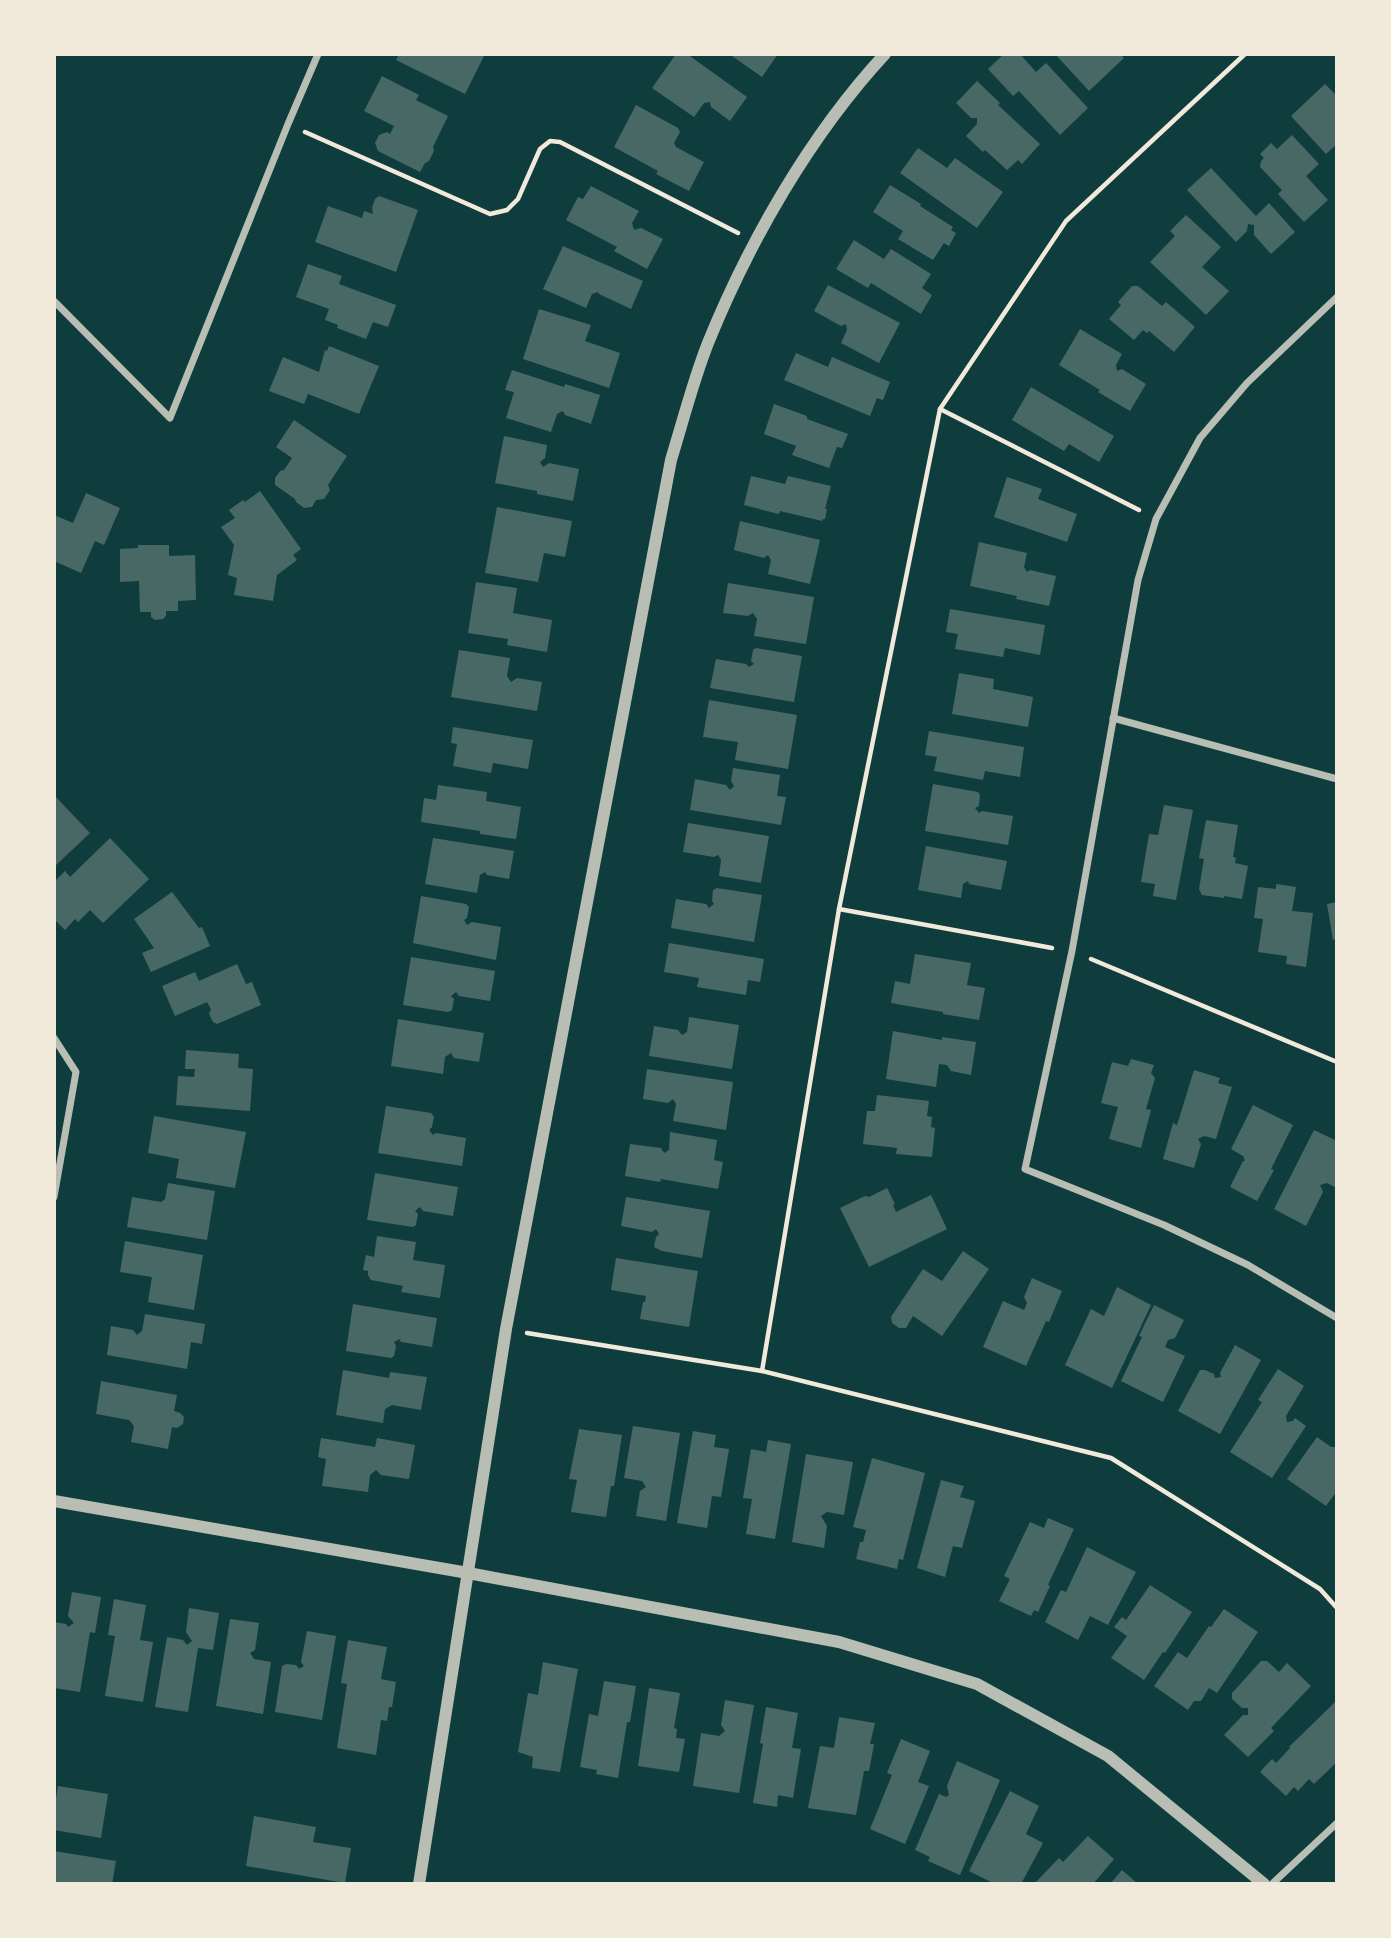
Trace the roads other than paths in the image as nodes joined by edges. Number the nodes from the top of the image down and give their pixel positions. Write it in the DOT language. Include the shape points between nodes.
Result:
graph roads {
  1 [pos="318,54"];
  2 [pos="884,54"];
  3 [pos="1337,297"];
  4 [pos="54,301"];
  5 [pos="1113,718"];
  6 [pos="1337,779"];
  7 [pos="54,1038"];
  8 [pos="54,1197"];
  9 [pos="1337,1318"];
  10 [pos="54,1500"];
  11 [pos="468,1573"];
  12 [pos="1337,1823"];
  13 [pos="419,1884"];
  14 [pos="1264,1884"];
  15 [pos="1272,1884"];
  1 -- 4 [label="street" via="170,418"];
  2 -- 11 [label="street" via="824,128 754,242 708,345 671,460 506,1329"];
  3 -- 5 [label="street" via="1247,383 1200,438 1156,519 1138,580"];
  5 -- 6 [label="street"];
  5 -- 9 [label="street" via="1072,951 1025,1169 1248,1265"];
  7 -- 8 [label="street" via="76,1072"];
  10 -- 11 [label="street"];
  11 -- 13 [label="street"];
  11 -- 14 [label="street" via="839,1642 977,1684 1108,1756"];
  12 -- 15 [label="street"];
}
